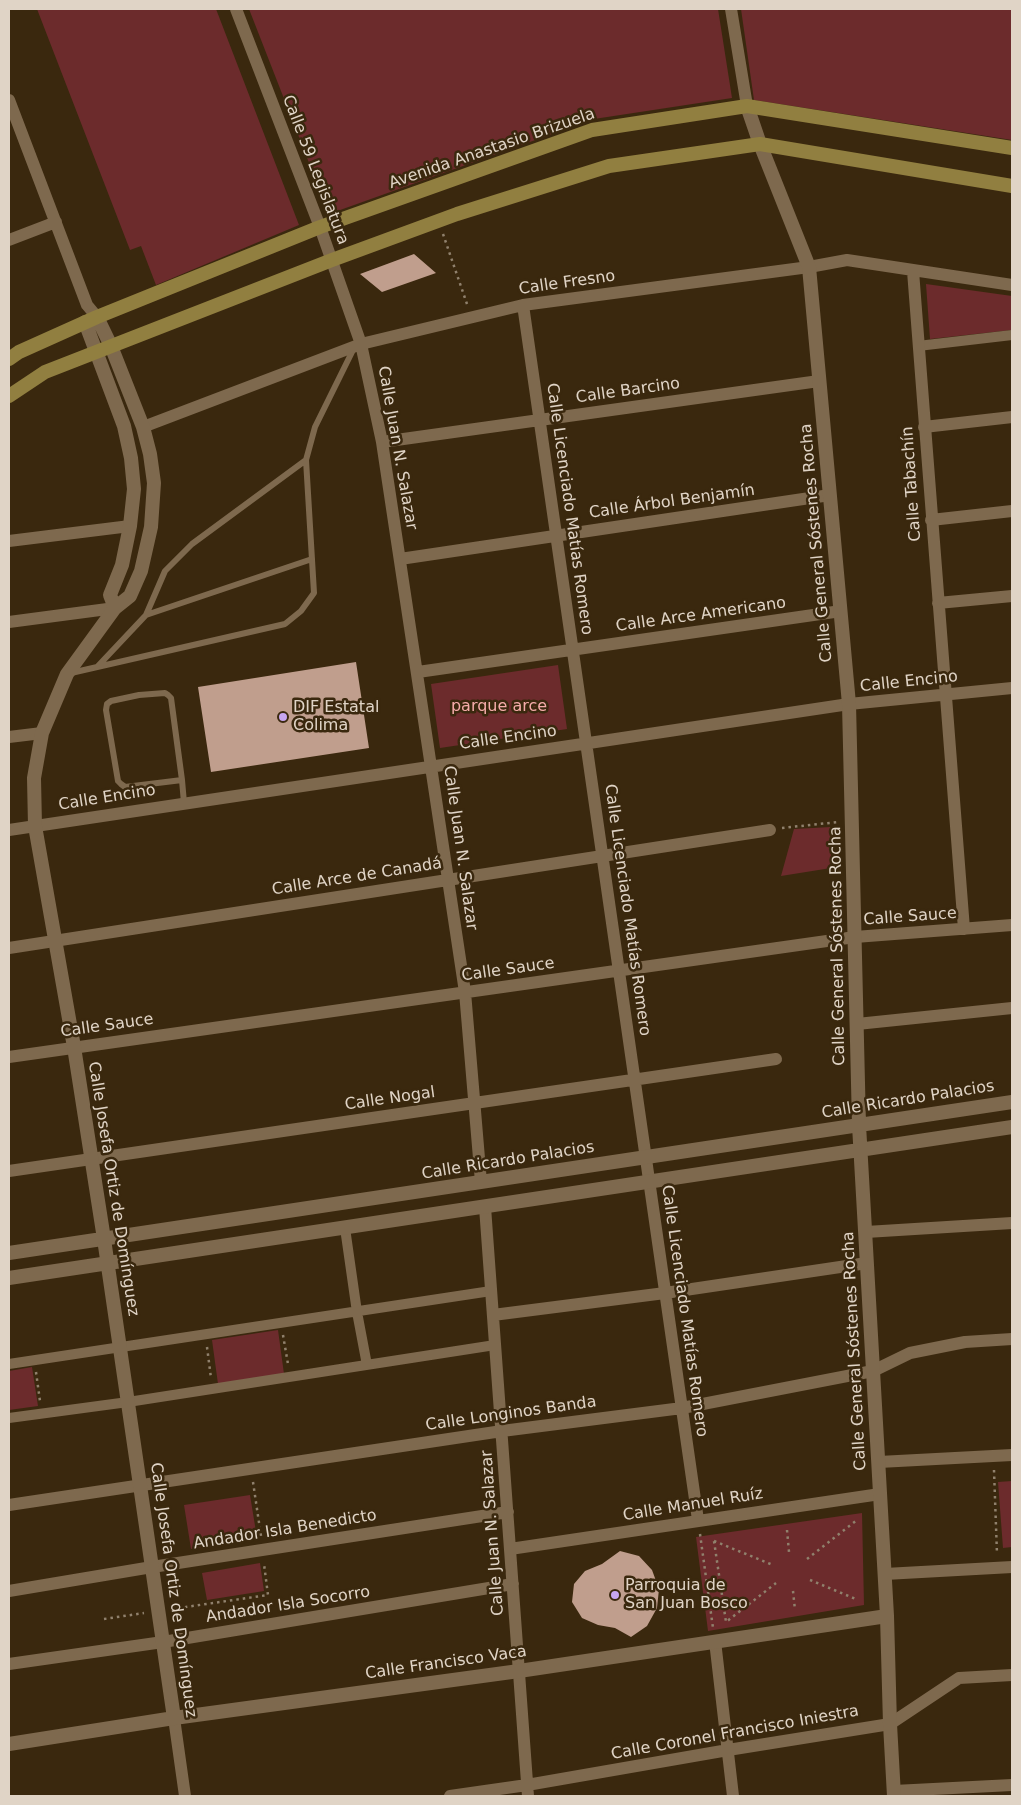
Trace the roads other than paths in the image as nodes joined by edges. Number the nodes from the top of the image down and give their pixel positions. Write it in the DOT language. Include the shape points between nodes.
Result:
graph roads {
  1 [pos="236,9"];
  2 [pos="731,9"];
  3 [pos="9,100"];
  4 [pos="747,106"];
  5 [pos="13,125"];
  6 [pos="760,144"];
  7 [pos="1012,148"];
  8 [pos="1012,186"];
  9 [pos="56,222"];
  10 [pos="320,227"];
  11 [pos="9,240"];
  12 [pos="332,260"];
  13 [pos="809,267"];
  14 [pos="912,271"];
  15 [pos="1012,285"];
  16 [pos="523,305"];
  17 [pos="91,319"];
  18 [pos="1012,335"];
  19 [pos="358,345"];
  20 [pos="111,346"];
  21 [pos="918,346"];
  22 [pos="97,352"];
  23 [pos="9,359"];
  24 [pos="819,381"];
  25 [pos="9,396"];
  26 [pos="1012,417"];
  27 [pos="540,420"];
  28 [pos="143,427"];
  29 [pos="924,427"];
  30 [pos="382,442"];
  31 [pos="306,460"];
  32 [pos="830,495"];
  33 [pos="1012,511"];
  34 [pos="931,520"];
  35 [pos="130,526"];
  36 [pos="556,536"];
  37 [pos="9,541"];
  38 [pos="312,559"];
  39 [pos="400,559"];
  40 [pos="1012,596"];
  41 [pos="938,603"];
  42 [pos="115,608"];
  43 [pos="841,611"];
  44 [pos="146,615"];
  45 [pos="9,622"];
  46 [pos="573,650"];
  47 [pos="98,667"];
  48 [pos="418,672"];
  49 [pos="67,674"];
  50 [pos="1012,688"];
  51 [pos="945,695"];
  52 [pos="849,704"];
  53 [pos="42,733"];
  54 [pos="9,737"];
  55 [pos="586,743"];
  56 [pos="432,766"];
  57 [pos="182,780"];
  58 [pos="184,803"];
  59 [pos="35,826"];
  60 [pos="9,830"];
  61 [pos="770,830"];
  62 [pos="602,856"];
  63 [pos="449,880"];
  64 [pos="1012,925"];
  65 [pos="964,929"];
  66 [pos="855,937"];
  67 [pos="56,940"];
  68 [pos="9,948"];
  69 [pos="619,971"];
  70 [pos="465,992"];
  71 [pos="1012,1008"];
  72 [pos="857,1024"];
  73 [pos="74,1047"];
  74 [pos="9,1057"];
  75 [pos="776,1059"];
  76 [pos="635,1080"];
  77 [pos="1012,1102"];
  78 [pos="475,1103"];
  79 [pos="859,1126"];
  80 [pos="1012,1128"];
  81 [pos="861,1150"];
  82 [pos="646,1158"];
  83 [pos="91,1159"];
  84 [pos="9,1171"];
  85 [pos="481,1182"];
  86 [pos="649,1182"];
  87 [pos="485,1207"];
  88 [pos="1012,1223"];
  89 [pos="345,1228"];
  90 [pos="866,1232"];
  91 [pos="104,1239"];
  92 [pos="9,1253"];
  93 [pos="107,1263"];
  94 [pos="867,1263"];
  95 [pos="9,1278"];
  96 [pos="491,1291"];
  97 [pos="665,1293"];
  98 [pos="357,1312"];
  99 [pos="493,1315"];
  100 [pos="1012,1339"];
  101 [pos="495,1345"];
  102 [pos="120,1348"];
  103 [pos="9,1364"];
  104 [pos="367,1365"];
  105 [pos="873,1371"];
  106 [pos="128,1402"];
  107 [pos="682,1408"];
  108 [pos="9,1418"];
  109 [pos="502,1431"];
  110 [pos="1012,1455"];
  111 [pos="879,1462"];
  112 [pos="140,1485"];
  113 [pos="880,1494"];
  114 [pos="9,1505"];
  115 [pos="508,1512"];
  116 [pos="698,1520"];
  117 [pos="510,1550"];
  118 [pos="152,1567"];
  119 [pos="1012,1567"];
  120 [pos="885,1574"];
  121 [pos="513,1584"];
  122 [pos="9,1591"];
  123 [pos="887,1616"];
  124 [pos="715,1641"];
  125 [pos="163,1642"];
  126 [pos="9,1664"];
  127 [pos="519,1671"];
  128 [pos="1012,1675"];
  129 [pos="174,1718"];
  130 [pos="890,1724"];
  131 [pos="9,1744"];
  132 [pos="728,1750"];
  133 [pos="1012,1784"];
  134 [pos="528,1791"];
  135 [pos="894,1794"];
  136 [pos="185,1796"];
  137 [pos="450,1796"];
  138 [pos="733,1796"];
  1 -- 10 [label="street, Calle 59 Legislatura"];
  2 -- 4 [label="street"];
  3 -- 5 [label="street"];
  4 -- 6 [label="street, Calle General Sóstenes Rocha"];
  4 -- 7 [label="main road, Avenida Anastasio Brizuela"];
  4 -- 10 [label="main road, Avenida Anastasio Brizuela" via="592,130"];
  5 -- 9 [label="street"];
  6 -- 8 [label="main road"];
  6 -- 12 [label="main road" via="609,166 438,220"];
  6 -- 13 [label="street, Calle General Sóstenes Rocha"];
  9 -- 11 [label="street"];
  9 -- 17 [label="street"];
  10 -- 12 [label="street, Calle 59 Legislatura"];
  10 -- 17 [label="main road, Avenida Anastasio Brizuela"];
  12 -- 19 [label="street, Calle 59 Legislatura"];
  12 -- 20 [label="main road"];
  13 -- 14 [label="street, Calle Fresno" via="847,260"];
  13 -- 16 [label="street, Calle Fresno"];
  13 -- 24 [label="street, Calle General Sóstenes Rocha"];
  14 -- 15 [label="street, Calle Fresno"];
  14 -- 21 [label="street, Calle Tabachín"];
  16 -- 19 [label="street, Calle Fresno"];
  16 -- 27 [label="street, Calle Licenciado Matías Romero"];
  17 -- 20 [label="street, Calle Josefa Ortiz de Domínguez"];
  17 -- 22 [label="street"];
  17 -- 23 [label="main road, Avenida Anastasio Brizuela"];
  18 -- 21 [label="street"];
  19 -- 28 [label="street, Calle Fresno"];
  19 -- 30 [label="street, Calle Juan N. Salazar"];
  19 -- 31 [label="lane" via="315,427"];
  20 -- 22 [label="main road"];
  20 -- 28 [label="street, Calle Josefa Ortiz de Domínguez"];
  21 -- 29 [label="street, Calle Tabachín"];
  22 -- 25 [label="main road" via="45,372"];
  22 -- 35 [label="street" via="124,426 131,458 134,489"];
  24 -- 27 [label="street, Calle Barcino"];
  24 -- 32 [label="street, Calle General Sóstenes Rocha"];
  26 -- 29 [label="street"];
  27 -- 30 [label="street, Calle Barcino"];
  27 -- 36 [label="street, Calle Licenciado Matías Romero"];
  28 -- 42 [label="street, Calle Josefa Ortiz de Domínguez" via="154,483 151,527 141,571 130,596"];
  29 -- 34 [label="street, Calle Tabachín"];
  30 -- 39 [label="street, Calle Juan N. Salazar"];
  31 -- 38 [label="lane"];
  31 -- 44 [label="lane" via="192,544 165,571"];
  32 -- 36 [label="street, Calle Árbol Benjamín"];
  32 -- 43 [label="street, Calle General Sóstenes Rocha"];
  33 -- 34 [label="street"];
  34 -- 41 [label="street, Calle Tabachín"];
  35 -- 37 [label="street"];
  35 -- 42 [label="street" via="122,565 110,594"];
  36 -- 39 [label="street, Calle Árbol Benjamín"];
  36 -- 46 [label="street, Calle Licenciado Matías Romero"];
  38 -- 44 [label="lane"];
  38 -- 47 [label="lane" via="314,593 285,624"];
  39 -- 48 [label="street, Calle Juan N. Salazar"];
  40 -- 41 [label="street"];
  41 -- 51 [label="street, Calle Tabachín"];
  42 -- 45 [label="street"];
  42 -- 49 [label="street, Calle Josefa Ortiz de Domínguez"];
  43 -- 46 [label="street, Calle Arce Americano"];
  43 -- 52 [label="street, Calle General Sóstenes Rocha"];
  44 -- 47 [label="lane"];
  46 -- 48 [label="street, Calle Arce Americano"];
  46 -- 55 [label="street, Calle Licenciado Matías Romero"];
  47 -- 49 [label="lane"];
  48 -- 56 [label="street, Calle Juan N. Salazar"];
  49 -- 53 [label="street, Calle Josefa Ortiz de Domínguez"];
  50 -- 51 [label="street, Calle Encino"];
  51 -- 52 [label="street, Calle Encino"];
  51 -- 65 [label="street, Calle Tabachín"];
  52 -- 55 [label="street, Calle Encino"];
  52 -- 66 [label="street, Calle General Sóstenes Rocha"];
  53 -- 54 [label="street"];
  53 -- 59 [label="street, Calle Josefa Ortiz de Domínguez" via="34,778"];
  55 -- 56 [label="street, Calle Encino"];
  55 -- 62 [label="street, Calle Licenciado Matías Romero"];
  56 -- 58 [label="street, Calle Encino"];
  56 -- 63 [label="street, Calle Juan N. Salazar"];
  57 -- 57 [label="lane" via="171,698 165,693 107,704 118,781 125,787"];
  57 -- 58 [label="lane"];
  58 -- 59 [label="street, Calle Encino"];
  59 -- 60 [label="street, Calle Encino"];
  59 -- 67 [label="street, Calle Josefa Ortiz de Domínguez"];
  61 -- 62 [label="street, Calle Arce de Canadá"];
  62 -- 63 [label="street, Calle Arce de Canadá"];
  62 -- 69 [label="street, Calle Licenciado Matías Romero"];
  63 -- 67 [label="street, Calle Arce de Canadá"];
  63 -- 70 [label="street, Calle Juan N. Salazar"];
  64 -- 65 [label="street, Calle Sauce"];
  65 -- 66 [label="street, Calle Sauce"];
  66 -- 69 [label="street, Calle Sauce"];
  66 -- 72 [label="street, Calle General Sóstenes Rocha"];
  67 -- 68 [label="street, Calle Arce de Canadá"];
  67 -- 73 [label="street, Calle Josefa Ortiz de Domínguez"];
  69 -- 70 [label="street, Calle Sauce"];
  69 -- 76 [label="street, Calle Licenciado Matías Romero"];
  70 -- 73 [label="street, Calle Sauce"];
  70 -- 78 [label="street, Calle Juan N. Salazar"];
  71 -- 72 [label="street"];
  72 -- 79 [label="street, Calle General Sóstenes Rocha"];
  73 -- 74 [label="street, Calle Sauce"];
  73 -- 83 [label="street, Calle Josefa Ortiz de Domínguez"];
  75 -- 76 [label="street, Calle Nogal"];
  76 -- 78 [label="street, Calle Nogal"];
  76 -- 82 [label="street, Calle Licenciado Matías Romero"];
  77 -- 79 [label="street, Calle Ricardo Palacios"];
  78 -- 83 [label="street, Calle Nogal"];
  78 -- 85 [label="street, Calle Juan N. Salazar"];
  79 -- 81 [label="street, Calle General Sóstenes Rocha"];
  79 -- 82 [label="street, Calle Ricardo Palacios"];
  80 -- 81 [label="street"];
  81 -- 86 [label="street"];
  81 -- 90 [label="street, Calle General Sóstenes Rocha"];
  82 -- 85 [label="street, Calle Ricardo Palacios"];
  82 -- 86 [label="street, Calle Licenciado Matías Romero"];
  83 -- 84 [label="street, Calle Nogal"];
  83 -- 91 [label="street, Calle Josefa Ortiz de Domínguez"];
  85 -- 91 [label="street, Calle Ricardo Palacios"];
  86 -- 87 [label="street"];
  86 -- 97 [label="street, Calle Licenciado Matías Romero"];
  87 -- 89 [label="street"];
  87 -- 96 [label="street, Calle Juan N. Salazar"];
  88 -- 90 [label="street"];
  89 -- 93 [label="street"];
  89 -- 98 [label="street"];
  90 -- 94 [label="street, Calle General Sóstenes Rocha"];
  91 -- 92 [label="street, Calle Ricardo Palacios"];
  91 -- 93 [label="street, Calle Josefa Ortiz de Domínguez"];
  93 -- 95 [label="street"];
  93 -- 102 [label="street, Calle Josefa Ortiz de Domínguez"];
  94 -- 97 [label="street"];
  94 -- 105 [label="street, Calle General Sóstenes Rocha"];
  96 -- 98 [label="street"];
  96 -- 99 [label="street, Calle Juan N. Salazar"];
  97 -- 99 [label="street"];
  97 -- 107 [label="street, Calle Licenciado Matías Romero"];
  98 -- 102 [label="street"];
  98 -- 104 [label="street"];
  99 -- 101 [label="street, Calle Juan N. Salazar"];
  100 -- 105 [label="street, Calle Longinos Banda" via="965,1342 910,1353"];
  101 -- 104 [label="street"];
  101 -- 109 [label="street, Calle Juan N. Salazar"];
  102 -- 103 [label="street"];
  102 -- 106 [label="street, Calle Josefa Ortiz de Domínguez"];
  104 -- 106 [label="street"];
  105 -- 107 [label="street, Calle Longinos Banda"];
  105 -- 111 [label="street, Calle General Sóstenes Rocha"];
  106 -- 108 [label="street"];
  106 -- 112 [label="street, Calle Josefa Ortiz de Domínguez"];
  107 -- 109 [label="street, Calle Longinos Banda"];
  107 -- 116 [label="street, Calle Licenciado Matías Romero"];
  109 -- 112 [label="street, Calle Longinos Banda"];
  109 -- 115 [label="street, Calle Juan N. Salazar"];
  110 -- 111 [label="street"];
  111 -- 113 [label="street, Calle General Sóstenes Rocha"];
  112 -- 114 [label="street, Calle Longinos Banda"];
  112 -- 118 [label="street, Calle Josefa Ortiz de Domínguez"];
  113 -- 116 [label="street, Calle Manuel Ruíz"];
  113 -- 120 [label="street, Calle General Sóstenes Rocha"];
  115 -- 117 [label="street, Calle Juan N. Salazar"];
  115 -- 118 [label="street, Andador Isla Benedicto"];
  116 -- 117 [label="street, Calle Manuel Ruíz"];
  117 -- 121 [label="street, Calle Juan N. Salazar"];
  118 -- 122 [label="street, Andador Isla Benedicto"];
  118 -- 125 [label="street, Calle Josefa Ortiz de Domínguez"];
  119 -- 120 [label="street"];
  120 -- 123 [label="street, Calle General Sóstenes Rocha"];
  121 -- 125 [label="street, Andador Isla Socorro"];
  121 -- 127 [label="street, Calle Juan N. Salazar"];
  123 -- 124 [label="street, Calle Francisco Vaca"];
  123 -- 130 [label="street, Calle General Sóstenes Rocha"];
  124 -- 127 [label="street, Calle Francisco Vaca"];
  124 -- 132 [label="street"];
  125 -- 126 [label="street, Andador Isla Socorro"];
  125 -- 129 [label="street, Calle Josefa Ortiz de Domínguez"];
  127 -- 129 [label="street, Calle Francisco Vaca"];
  127 -- 134 [label="street, Calle Juan N. Salazar"];
  128 -- 130 [label="street, Calle Coronel Francisco Iniestra" via="959,1678"];
  129 -- 131 [label="street, Calle Francisco Vaca"];
  129 -- 136 [label="street, Calle Josefa Ortiz de Domínguez"];
  130 -- 132 [label="street, Calle Coronel Francisco Iniestra"];
  130 -- 135 [label="street, Calle General Sóstenes Rocha"];
  132 -- 134 [label="street, Calle Coronel Francisco Iniestra"];
  132 -- 138 [label="street"];
  133 -- 135 [label="street"];
  134 -- 137 [label="street, Calle Coronel Francisco Iniestra"];
}
